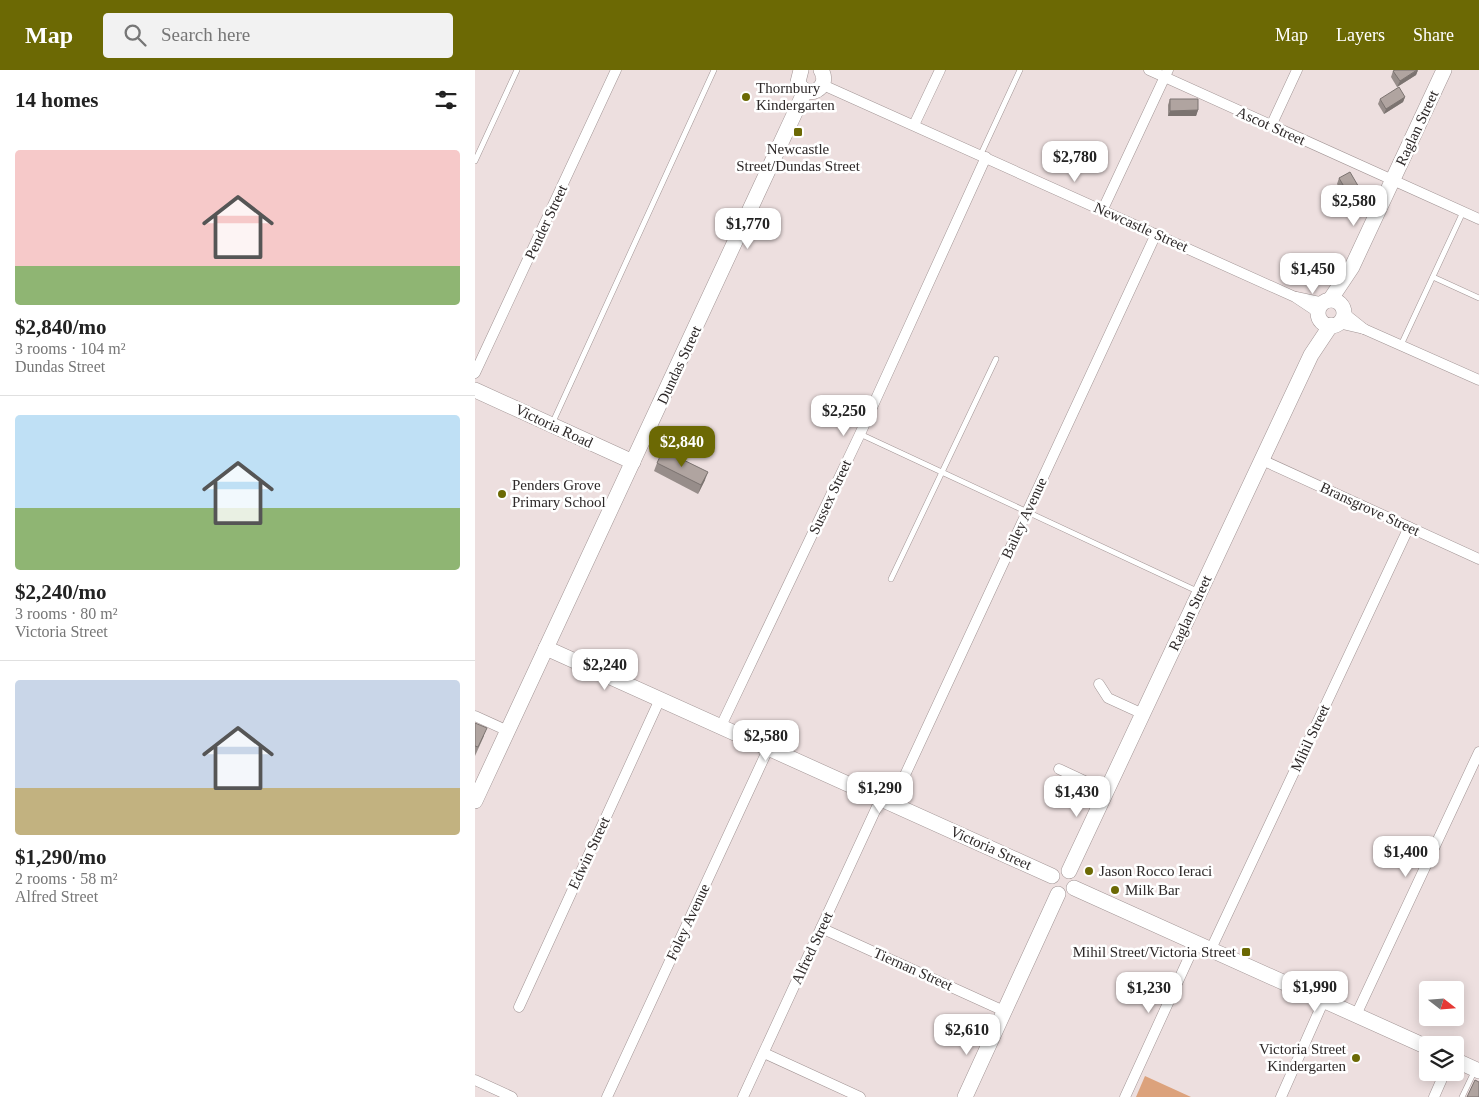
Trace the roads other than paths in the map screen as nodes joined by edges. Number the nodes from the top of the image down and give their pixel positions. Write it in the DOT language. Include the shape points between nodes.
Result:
graph roads {
  1 [pos="517,70"];
  2 [pos="616,70"];
  3 [pos="714,70"];
  4 [pos="800,70"];
  5 [pos="940,70"];
  6 [pos="1020,70"];
  7 [pos="1149,70"];
  8 [pos="1297,70"];
  9 [pos="1444,70"];
  10 [pos="1166,73"];
  11 [pos="822,77"];
  12 [pos="805,91"];
  13 [pos="914,125"];
  14 [pos="1271,126"];
  15 [pos="983,155"];
  16 [pos="475,161"];
  17 [pos="1392,181"];
  18 [pos="1103,209"];
  19 [pos="1463,212"];
  20 [pos="1479,220"];
  21 [pos="1156,234"];
  22 [pos="1433,277"];
  23 [pos="1479,298"];
  24 [pos="1331,313"];
  25 [pos="1401,345"];
  26 [pos="996,359"];
  27 [pos="475,373"];
  28 [pos="1479,380"];
  29 [pos="475,390"];
  30 [pos="552,425"];
  31 [pos="859,434"];
  32 [pos="1262,460"];
  33 [pos="633,462"];
  34 [pos="942,472"];
  35 [pos="1027,512"];
  36 [pos="1409,527"];
  37 [pos="1479,559"];
  38 [pos="891,579"];
  39 [pos="1200,592"];
  40 [pos="547,648"];
  41 [pos="1099,684"];
  42 [pos="660,699"];
  43 [pos="1143,714"];
  44 [pos="475,716"];
  45 [pos="721,726"];
  46 [pos="508,731"];
  47 [pos="769,747"];
  48 [pos="1479,752"];
  49 [pos="1059,769"];
  50 [pos="1106,791"];
  51 [pos="475,801"];
  52 [pos="886,801"];
  53 [pos="1069,871"];
  54 [pos="1052,876"];
  55 [pos="1074,888"];
  56 [pos="1058,894"];
  57 [pos="821,928"];
  58 [pos="1196,942"];
  59 [pos="1211,949"];
  60 [pos="1324,1000"];
  61 [pos="519,1007"];
  62 [pos="1004,1011"];
  63 [pos="1356,1014"];
  64 [pos="1419,1044"];
  65 [pos="764,1053"];
  66 [pos="1464,1064"];
  67 [pos="1477,1070"];
  68 [pos="475,1080"];
  69 [pos="1441,1081"];
  70 [pos="512,1097"];
  71 [pos="607,1097"];
  72 [pos="743,1097"];
  73 [pos="859,1097"];
  74 [pos="965,1097"];
  75 [pos="1125,1097"];
  76 [pos="1281,1097"];
  77 [pos="1434,1097"];
  78 [pos="1462,1097"];
  1 -- 16 [label="lane"];
  2 -- 27 [label="street, Pender Street"];
  3 -- 30 [label="lane"];
  4 -- 12 [label="street" via="798,82"];
  5 -- 13 [label="street"];
  6 -- 15 [label="lane"];
  7 -- 10 [label="street, Ascot Street"];
  8 -- 14 [label="street"];
  9 -- 17 [label="street, Raglan Street"];
  10 -- 14 [label="street, Ascot Street"];
  10 -- 18 [label="street"];
  11 -- 12 [label="street" via="813,92"];
  11 -- 13 [label="street, Newcastle Street"];
  12 -- 33 [label="street, Dundas Street"];
  13 -- 15 [label="street, Newcastle Street"];
  14 -- 17 [label="street, Ascot Street"];
  15 -- 18 [label="street, Newcastle Street"];
  15 -- 31 [label="street, Sussex Street"];
  17 -- 19 [label="street, Ascot Street"];
  17 -- 24 [label="street, Raglan Street"];
  18 -- 21 [label="street, Newcastle Street"];
  19 -- 20 [label="street, Ascot Street"];
  19 -- 22 [label="lane"];
  21 -- 24 [label="street, Newcastle Street"];
  21 -- 35 [label="street, Bailey Avenue"];
  22 -- 23 [label="lane"];
  22 -- 25 [label="lane"];
  24 -- 25 [label="street, Newcastle Street"];
  24 -- 32 [label="street, Raglan Street"];
  25 -- 28 [label="street, Newcastle Street"];
  26 -- 34 [label="lane"];
  29 -- 30 [label="street, Victoria Road"];
  30 -- 33 [label="street, Victoria Road"];
  31 -- 34 [label="lane"];
  31 -- 45 [label="street, Sussex Street"];
  32 -- 36 [label="street, Bransgrove Street"];
  32 -- 39 [label="street, Raglan Street"];
  33 -- 40 [label="street, Dundas Street"];
  34 -- 35 [label="lane"];
  34 -- 38 [label="lane"];
  35 -- 39 [label="lane"];
  35 -- 52 [label="street, Bailey Avenue"];
  36 -- 37 [label="street, Bransgrove Street"];
  36 -- 59 [label="street, Mihil Street"];
  39 -- 43 [label="street, Raglan Street"];
  40 -- 42 [label="street, Victoria Street"];
  40 -- 46 [label="street, Dundas Street"];
  41 -- 43 [label="street" via="1108,698"];
  42 -- 45 [label="street, Victoria Street"];
  42 -- 61 [label="street, Edwin Street"];
  43 -- 50 [label="street, Raglan Street"];
  44 -- 46 [label="street"];
  45 -- 47 [label="street, Victoria Street"];
  46 -- 51 [label="street, Dundas Street"];
  47 -- 52 [label="street, Victoria Street"];
  47 -- 71 [label="street, Foley Avenue"];
  48 -- 63 [label="street"];
  49 -- 50 [label="street"];
  50 -- 53 [label="street, Raglan Street"];
  52 -- 54 [label="street, Victoria Street"];
  52 -- 57 [label="street, Alfred Street"];
  53 -- 54 [label="street" via="1058,871"];
  53 -- 55 [label="street" via="1075,878"];
  54 -- 56 [label="street" via="1051,884"];
  55 -- 56 [label="street" via="1069,893"];
  55 -- 58 [label="street"];
  56 -- 62 [label="street"];
  57 -- 62 [label="street, Tiernan Street"];
  57 -- 65 [label="street, Alfred Street"];
  58 -- 59 [label="street"];
  58 -- 75 [label="street"];
  59 -- 60 [label="street"];
  60 -- 63 [label="street"];
  60 -- 76 [label="street"];
  62 -- 74 [label="street"];
  63 -- 64 [label="street"];
  65 -- 72 [label="street, Alfred Street"];
  65 -- 73 [label="street"];
  66 -- 67 [label="street"];
  67 -- 78 [label="lane"];
  68 -- 70 [label="street"];
  69 -- 77 [label="street"];
}
